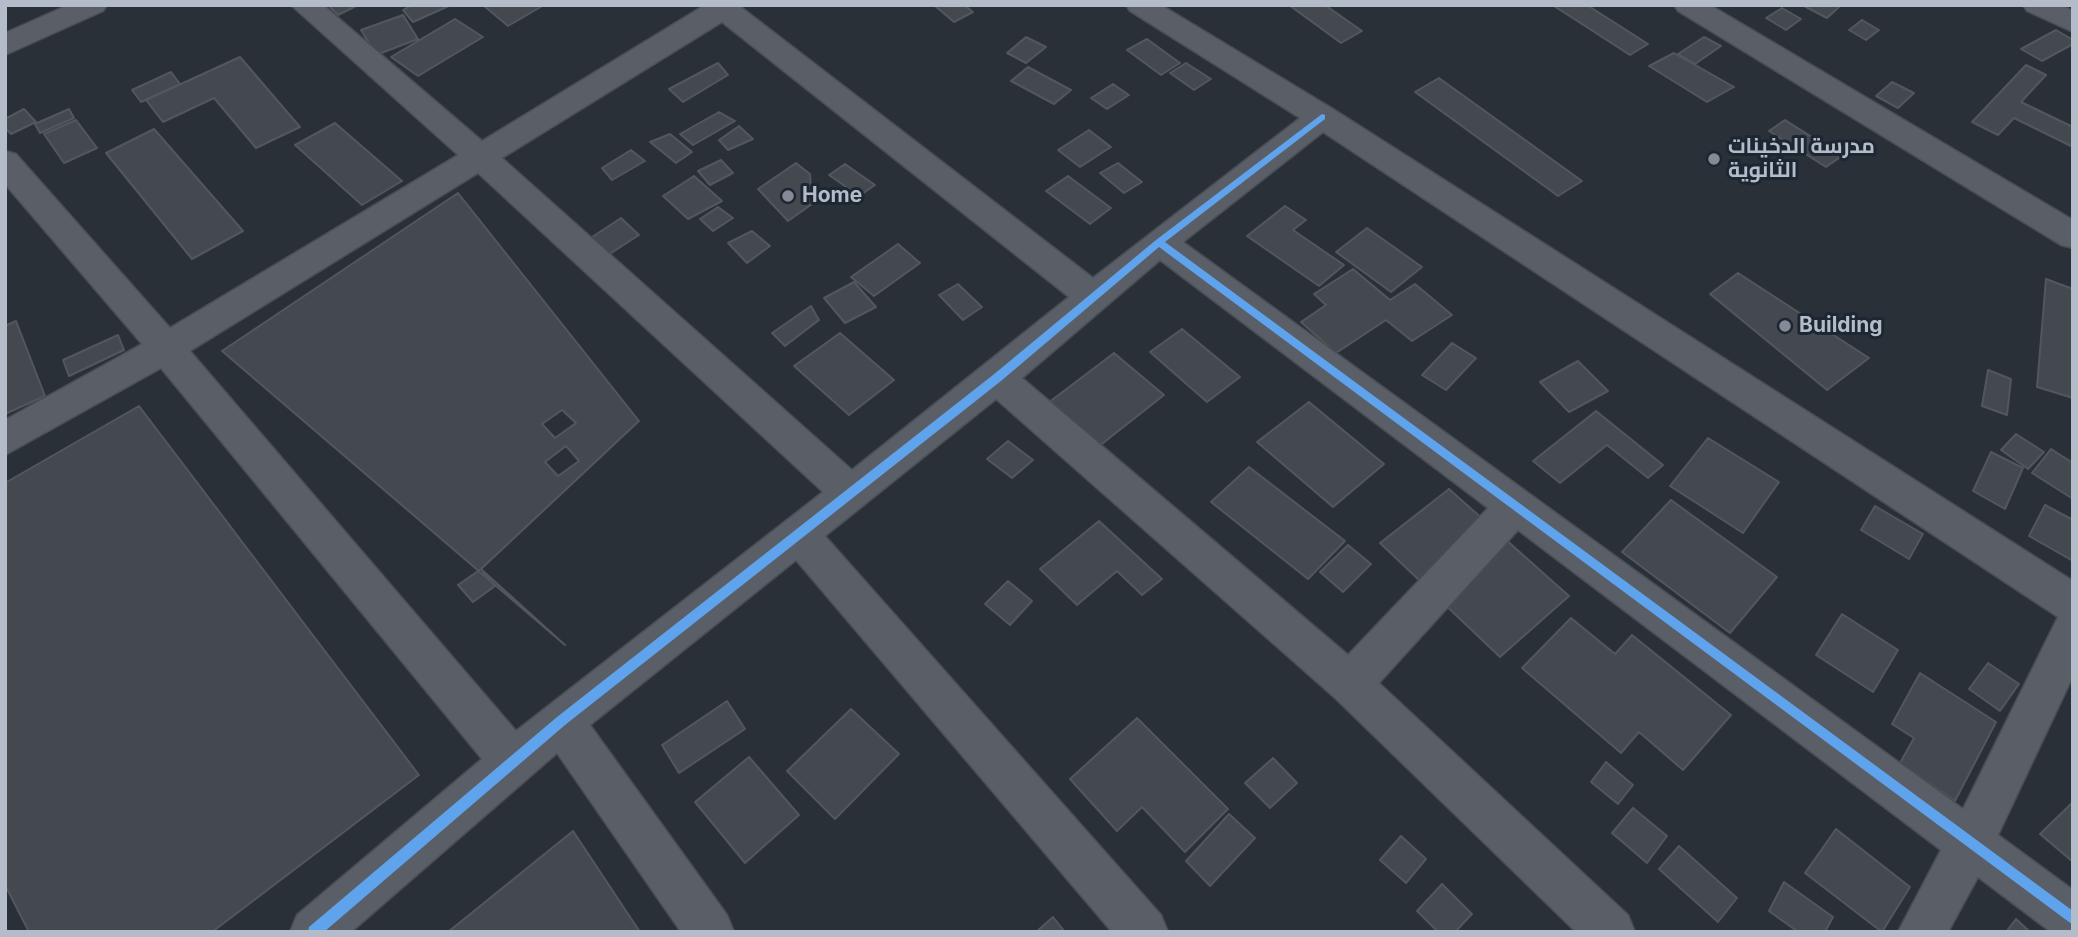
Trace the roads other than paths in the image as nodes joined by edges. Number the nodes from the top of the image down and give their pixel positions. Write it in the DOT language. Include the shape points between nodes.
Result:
graph roads {
  1 [pos="93,5"];
  2 [pos="305,5"];
  3 [pos="1140,5"];
  4 [pos="1688,5"];
  5 [pos="2037,5"];
  6 [pos="724,6"];
  7 [pos="2073,23"];
  8 [pos="5,45"];
  9 [pos="1322,117"];
  10 [pos="480,157"];
  11 [pos="5,162"];
  12 [pos="2073,236"];
  13 [pos="1159,242"];
  14 [pos="1092,296"];
  15 [pos="166,348"];
  16 [pos="997,378"];
  17 [pos="5,439"];
  18 [pos="851,493"];
  19 [pos="1517,505"];
  20 [pos="798,534"];
  21 [pos="2073,604"];
  22 [pos="2073,630"];
  23 [pos="1350,684"];
  24 [pos="561,720"];
  25 [pos="513,762"];
  26 [pos="1970,844"];
  27 [pos="2073,919"];
  28 [pos="314,932"];
  29 [pos="710,932"];
  30 [pos="1144,932"];
  31 [pos="1611,932"];
  32 [pos="1922,932"];
  1 -- 8 [label="street"];
  2 -- 10 [label="street"];
  3 -- 9 [label="street"];
  4 -- 12 [label="street"];
  5 -- 7 [label="street"];
  6 -- 10 [label="street"];
  6 -- 14 [label="street"];
  9 -- 13 [label="street"];
  9 -- 21 [label="street"];
  10 -- 15 [label="street"];
  10 -- 18 [label="street"];
  11 -- 15 [label="street"];
  13 -- 14 [label="street"];
  13 -- 19 [label="street"];
  14 -- 16 [label="street"];
  15 -- 17 [label="street"];
  15 -- 25 [label="street"];
  16 -- 18 [label="street"];
  16 -- 23 [label="street"];
  18 -- 20 [label="street"];
  19 -- 23 [label="street"];
  19 -- 26 [label="street"];
  20 -- 24 [label="street"];
  20 -- 30 [label="street"];
  22 -- 26 [label="street"];
  23 -- 31 [label="street"];
  24 -- 25 [label="street"];
  24 -- 29 [label="street"];
  25 -- 28 [label="street"];
  26 -- 27 [label="street"];
  26 -- 32 [label="street"];
}
